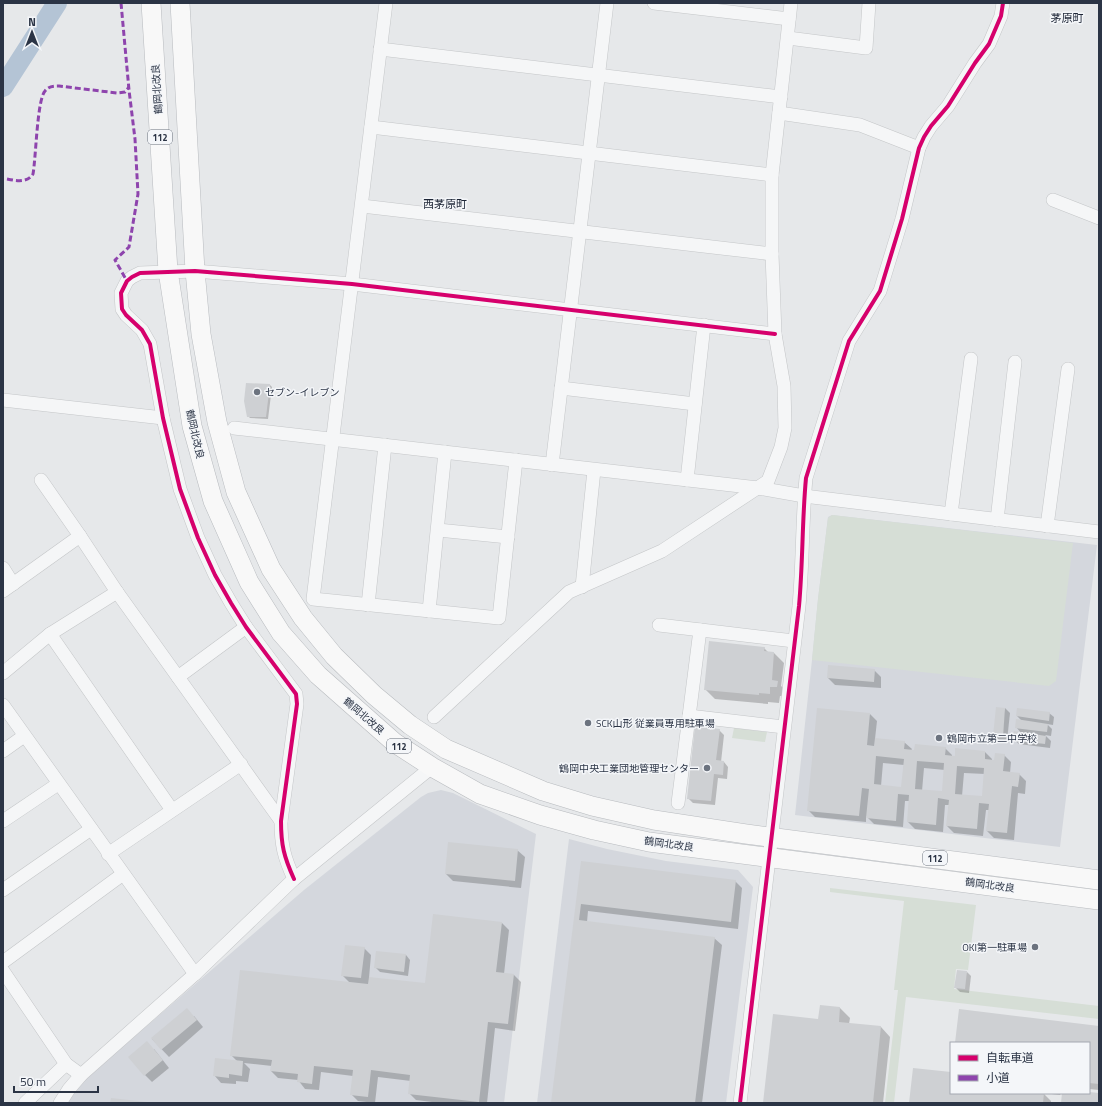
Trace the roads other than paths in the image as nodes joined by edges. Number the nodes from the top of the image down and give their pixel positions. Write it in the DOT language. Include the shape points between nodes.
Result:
graph roads {
  1 [pos="151,3"];
  2 [pos="180,3"];
  3 [pos="386,3"];
  4 [pos="607,3"];
  5 [pos="654,3"];
  6 [pos="791,3"];
  7 [pos="869,3"];
  8 [pos="1003,3"];
  9 [pos="789,19"];
  10 [pos="788,38"];
  11 [pos="380,49"];
  12 [pos="598,75"];
  13 [pos="781,97"];
  14 [pos="779,113"];
  15 [pos="371,127"];
  16 [pos="920,148"];
  17 [pos="589,153"];
  18 [pos="772,175"];
  19 [pos="1053,200"];
  20 [pos="362,206"];
  21 [pos="1099,218"];
  22 [pos="579,232"];
  23 [pos="772,254"];
  24 [pos="195,271"];
  25 [pos="168,272"];
  26 [pos="352,284"];
  27 [pos="570,309"];
  28 [pos="704,325"];
  29 [pos="775,334"];
  30 [pos="971,359"];
  31 [pos="1016,362"];
  32 [pos="1068,370"];
  33 [pos="561,388"];
  34 [pos="3,400"];
  35 [pos="695,404"];
  36 [pos="163,418"];
  37 [pos="234,428"];
  38 [pos="334,439"];
  39 [pos="384,445"];
  40 [pos="445,452"];
  41 [pos="516,460"];
  42 [pos="552,464"];
  43 [pos="594,470"];
  44 [pos="41,480"];
  45 [pos="687,480"];
  46 [pos="758,488"];
  47 [pos="804,496"];
  48 [pos="951,514"];
  49 [pos="996,520"];
  50 [pos="1048,526"];
  51 [pos="438,530"];
  52 [pos="1099,532"];
  53 [pos="80,536"];
  54 [pos="508,537"];
  55 [pos="3,568"];
  56 [pos="8,587"];
  57 [pos="582,587"];
  58 [pos="117,592"];
  59 [pos="368,604"];
  60 [pos="429,611"];
  61 [pos="659,625"];
  62 [pos="246,627"];
  63 [pos="700,630"];
  64 [pos="50,634"];
  65 [pos="794,641"];
  66 [pos="3,673"];
  67 [pos="178,677"];
  68 [pos="3,705"];
  69 [pos="689,716"];
  70 [pos="434,717"];
  71 [pos="784,727"];
  72 [pos="24,736"];
  73 [pos="3,751"];
  74 [pos="241,764"];
  75 [pos="432,767"];
  76 [pos="58,784"];
  77 [pos="678,803"];
  78 [pos="172,810"];
  79 [pos="3,821"];
  80 [pos="281,821"];
  81 [pos="91,830"];
  82 [pos="771,837"];
  83 [pos="108,854"];
  84 [pos="769,857"];
  85 [pos="123,874"];
  86 [pos="294,879"];
  87 [pos="1099,880"];
  88 [pos="3,890"];
  89 [pos="1099,900"];
  90 [pos="3,962"];
  91 [pos="3,971"];
  92 [pos="195,974"];
  93 [pos="66,1064"];
  94 [pos="81,1076"];
  95 [pos="25,1103"];
  96 [pos="60,1103"];
  97 [pos="740,1103"];
  1 -- 25 [label="highway, 鶴岡北改良 / 112"];
  2 -- 24 [label="highway, 鶴岡北改良 / 112"];
  3 -- 11 [label="street"];
  4 -- 12 [label="street"];
  5 -- 9 [label="street"];
  6 -- 9 [label="street"];
  7 -- 10 [label="street" via="866,48"];
  8 -- 16 [label="street" via="1001,16 989,44 948,106 931,126"];
  9 -- 10 [label="street"];
  10 -- 13 [label="street"];
  11 -- 12 [label="street"];
  11 -- 15 [label="street"];
  12 -- 13 [label="street"];
  12 -- 17 [label="street"];
  13 -- 14 [label="street"];
  14 -- 16 [label="street" via="860,125"];
  14 -- 18 [label="street"];
  15 -- 17 [label="street"];
  15 -- 20 [label="street"];
  16 -- 47 [label="street" via="880,291 850,341 806,478"];
  17 -- 18 [label="street"];
  17 -- 22 [label="street"];
  18 -- 23 [label="street"];
  19 -- 21 [label="street"];
  20 -- 22 [label="street"];
  20 -- 26 [label="street"];
  22 -- 23 [label="street"];
  22 -- 27 [label="street"];
  23 -- 29 [label="street"];
  24 -- 25 [label="street"];
  24 -- 26 [label="street"];
  24 -- 82 [label="highway, 鶴岡北改良 / 112" via="201,334 217,422 236,492 271,569 303,618 334,656 410,725 446,749 542,791 654,820"];
  25 -- 36 [label="street" via="136,274 127,281 121,293 122,309 142,330 150,344"];
  25 -- 75 [label="highway, 鶴岡北改良 / 112" via="192,426 213,501 249,582 281,633 318,675 395,743"];
  26 -- 27 [label="street"];
  26 -- 38 [label="street"];
  27 -- 28 [label="street"];
  27 -- 33 [label="street"];
  28 -- 29 [label="street"];
  28 -- 35 [label="street"];
  29 -- 46 [label="street" via="784,386 785,428 782,447 768,481"];
  30 -- 48 [label="street"];
  31 -- 49 [label="street"];
  32 -- 50 [label="street"];
  33 -- 35 [label="street"];
  33 -- 42 [label="street"];
  34 -- 36 [label="street"];
  35 -- 45 [label="street"];
  36 -- 62 [label="street" via="180,489 198,538 215,575"];
  37 -- 38 [label="street"];
  38 -- 39 [label="street"];
  38 -- 59 [label="street" via="314,599"];
  39 -- 40 [label="street"];
  39 -- 59 [label="street"];
  40 -- 41 [label="street"];
  40 -- 51 [label="street"];
  41 -- 42 [label="street"];
  41 -- 54 [label="street"];
  42 -- 43 [label="street"];
  43 -- 45 [label="street"];
  43 -- 57 [label="street"];
  44 -- 53 [label="street"];
  45 -- 46 [label="street"];
  46 -- 47 [label="street"];
  46 -- 57 [label="street" via="662,551"];
  47 -- 48 [label="street"];
  47 -- 65 [label="street" via="802,574"];
  48 -- 49 [label="street"];
  49 -- 50 [label="street"];
  50 -- 52 [label="street"];
  51 -- 54 [label="street"];
  51 -- 60 [label="street"];
  53 -- 56 [label="street"];
  53 -- 58 [label="street"];
  54 -- 60 [label="street" via="499,618"];
  55 -- 56 [label="street"];
  57 -- 70 [label="street" via="570,592"];
  58 -- 64 [label="street"];
  58 -- 67 [label="street"];
  59 -- 60 [label="street"];
  61 -- 63 [label="street"];
  62 -- 67 [label="street"];
  62 -- 80 [label="street" via="296,694 297,704"];
  63 -- 65 [label="street"];
  63 -- 69 [label="street"];
  64 -- 66 [label="street"];
  64 -- 78 [label="street"];
  65 -- 71 [label="street"];
  67 -- 74 [label="street"];
  68 -- 72 [label="street"];
  69 -- 71 [label="street"];
  69 -- 77 [label="street"];
  71 -- 82 [label="street"];
  72 -- 73 [label="street"];
  72 -- 76 [label="street"];
  74 -- 78 [label="street"];
  74 -- 80 [label="street"];
  75 -- 84 [label="highway, 鶴岡北改良 / 112" via="480,794 594,830 649,842"];
  75 -- 86 [label="street"];
  76 -- 79 [label="street"];
  76 -- 81 [label="street"];
  78 -- 83 [label="street"];
  80 -- 86 [label="street" via="285,858"];
  81 -- 83 [label="street"];
  81 -- 88 [label="street"];
  82 -- 84 [label="street"];
  82 -- 87 [label="highway, 鶴岡北改良 / 112"];
  83 -- 85 [label="street"];
  84 -- 89 [label="highway, 鶴岡北改良 / 112"];
  84 -- 97 [label="street"];
  85 -- 90 [label="street"];
  85 -- 92 [label="street"];
  86 -- 92 [label="street"];
  91 -- 93 [label="street"];
  92 -- 94 [label="street"];
  93 -- 94 [label="street"];
  93 -- 95 [label="street"];
  94 -- 96 [label="street"];
}
